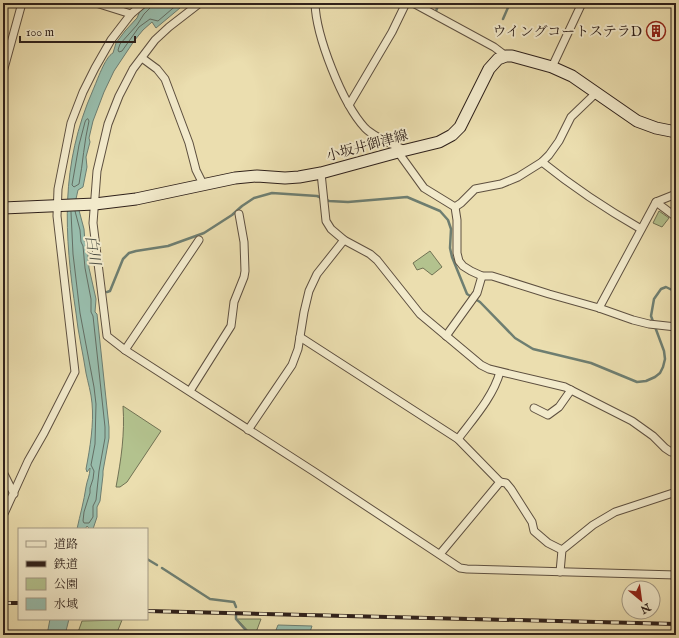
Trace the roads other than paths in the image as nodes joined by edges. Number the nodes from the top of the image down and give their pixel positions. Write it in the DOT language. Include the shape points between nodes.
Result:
graph roads {
  1 [pos="22,3"];
  2 [pos="96,3"];
  3 [pos="144,3"];
  4 [pos="200,3"];
  5 [pos="315,3"];
  6 [pos="406,3"];
  7 [pos="413,3"];
  8 [pos="582,3"];
  9 [pos="131,14"];
  10 [pos="506,56"];
  11 [pos="142,58"];
  12 [pos="552,67"];
  13 [pos="3,72"];
  14 [pos="596,93"];
  15 [pos="349,105"];
  16 [pos="676,132"];
  17 [pos="402,151"];
  18 [pos="542,162"];
  19 [pos="321,173"];
  20 [pos="203,184"];
  21 [pos="676,194"];
  22 [pos="656,202"];
  23 [pos="93,204"];
  24 [pos="59,206"];
  25 [pos="454,207"];
  26 [pos="3,208"];
  27 [pos="239,214"];
  28 [pos="676,217"];
  29 [pos="641,229"];
  30 [pos="199,240"];
  31 [pos="344,240"];
  32 [pos="482,276"];
  33 [pos="599,308"];
  34 [pos="676,326"];
  35 [pos="446,336"];
  36 [pos="300,337"];
  37 [pos="125,350"];
  38 [pos="500,372"];
  39 [pos="571,390"];
  40 [pos="190,391"];
  41 [pos="534,408"];
  42 [pos="248,430"];
  43 [pos="458,439"];
  44 [pos="676,451"];
  45 [pos="3,472"];
  46 [pos="500,482"];
  47 [pos="676,492"];
  48 [pos="13,496"];
  49 [pos="3,501"];
  50 [pos="3,516"];
  51 [pos="562,550"];
  52 [pos="440,554"];
  53 [pos="560,572"];
  54 [pos="676,575"];
  1 -- 13 [label="street"];
  2 -- 9 [label="street"];
  3 -- 9 [label="street"];
  4 -- 11 [label="street" via="155,40"];
  5 -- 15 [label="street" via="317,21 329,60"];
  6 -- 15 [label="street"];
  7 -- 10 [label="street"];
  8 -- 12 [label="street"];
  9 -- 24 [label="street" via="111,40 95,68 71,123 58,189"];
  10 -- 12 [label="main road"];
  10 -- 17 [label="main road, 小坂井御津線" via="498,59 489,69 460,127 452,135 439,142"];
  11 -- 20 [label="street" via="165,79"];
  11 -- 23 [label="street" via="119,96 108,124"];
  12 -- 14 [label="main road" via="572,76"];
  14 -- 16 [label="main road" via="637,121"];
  14 -- 18 [label="street" via="571,117 559,141"];
  15 -- 17 [label="street" via="365,128"];
  17 -- 19 [label="main road, 小坂井御津線"];
  17 -- 25 [label="street" via="424,188"];
  18 -- 25 [label="street" via="501,184 475,189"];
  18 -- 29 [label="street" via="599,204"];
  19 -- 20 [label="main road, 小坂井御津線" via="285,178 235,178"];
  19 -- 31 [label="street" via="326,222"];
  20 -- 23 [label="main road, 小坂井御津線" via="136,199"];
  21 -- 22 [label="street"];
  22 -- 28 [label="street"];
  22 -- 29 [label="street"];
  23 -- 24 [label="main road, 小坂井御津線"];
  23 -- 37 [label="street" via="107,336"];
  24 -- 26 [label="main road, 小坂井御津線"];
  24 -- 48 [label="street" via="62,269 74,372"];
  25 -- 32 [label="street" via="457,220 456,253 459,261 463,266"];
  27 -- 40 [label="street" via="244,242 245,271 234,302 231,326"];
  29 -- 33 [label="street"];
  30 -- 37 [label="street"];
  31 -- 35 [label="street" via="374,257 420,314"];
  31 -- 36 [label="street" via="317,274 309,291"];
  32 -- 33 [label="street" via="492,276"];
  32 -- 35 [label="street" via="477,293"];
  33 -- 34 [label="street" via="649,324"];
  35 -- 38 [label="street" via="481,365"];
  36 -- 42 [label="street" via="292,365"];
  36 -- 43 [label="street"];
  37 -- 40 [label="street"];
  38 -- 39 [label="street"];
  38 -- 43 [label="street" via="484,403"];
  39 -- 41 [label="street" via="559,407 548,415"];
  39 -- 44 [label="street" via="632,421 665,448 671,452"];
  40 -- 42 [label="street"];
  42 -- 52 [label="street"];
  43 -- 46 [label="street"];
  45 -- 48 [label="street"];
  46 -- 51 [label="street" via="506,483 511,489 532,522 534,531 548,543"];
  46 -- 52 [label="street"];
  47 -- 51 [label="street" via="615,512 593,525"];
  48 -- 49 [label="street"];
  48 -- 50 [label="street"];
  51 -- 53 [label="street"];
  52 -- 53 [label="street" via="460,568"];
  53 -- 54 [label="street"];
}
